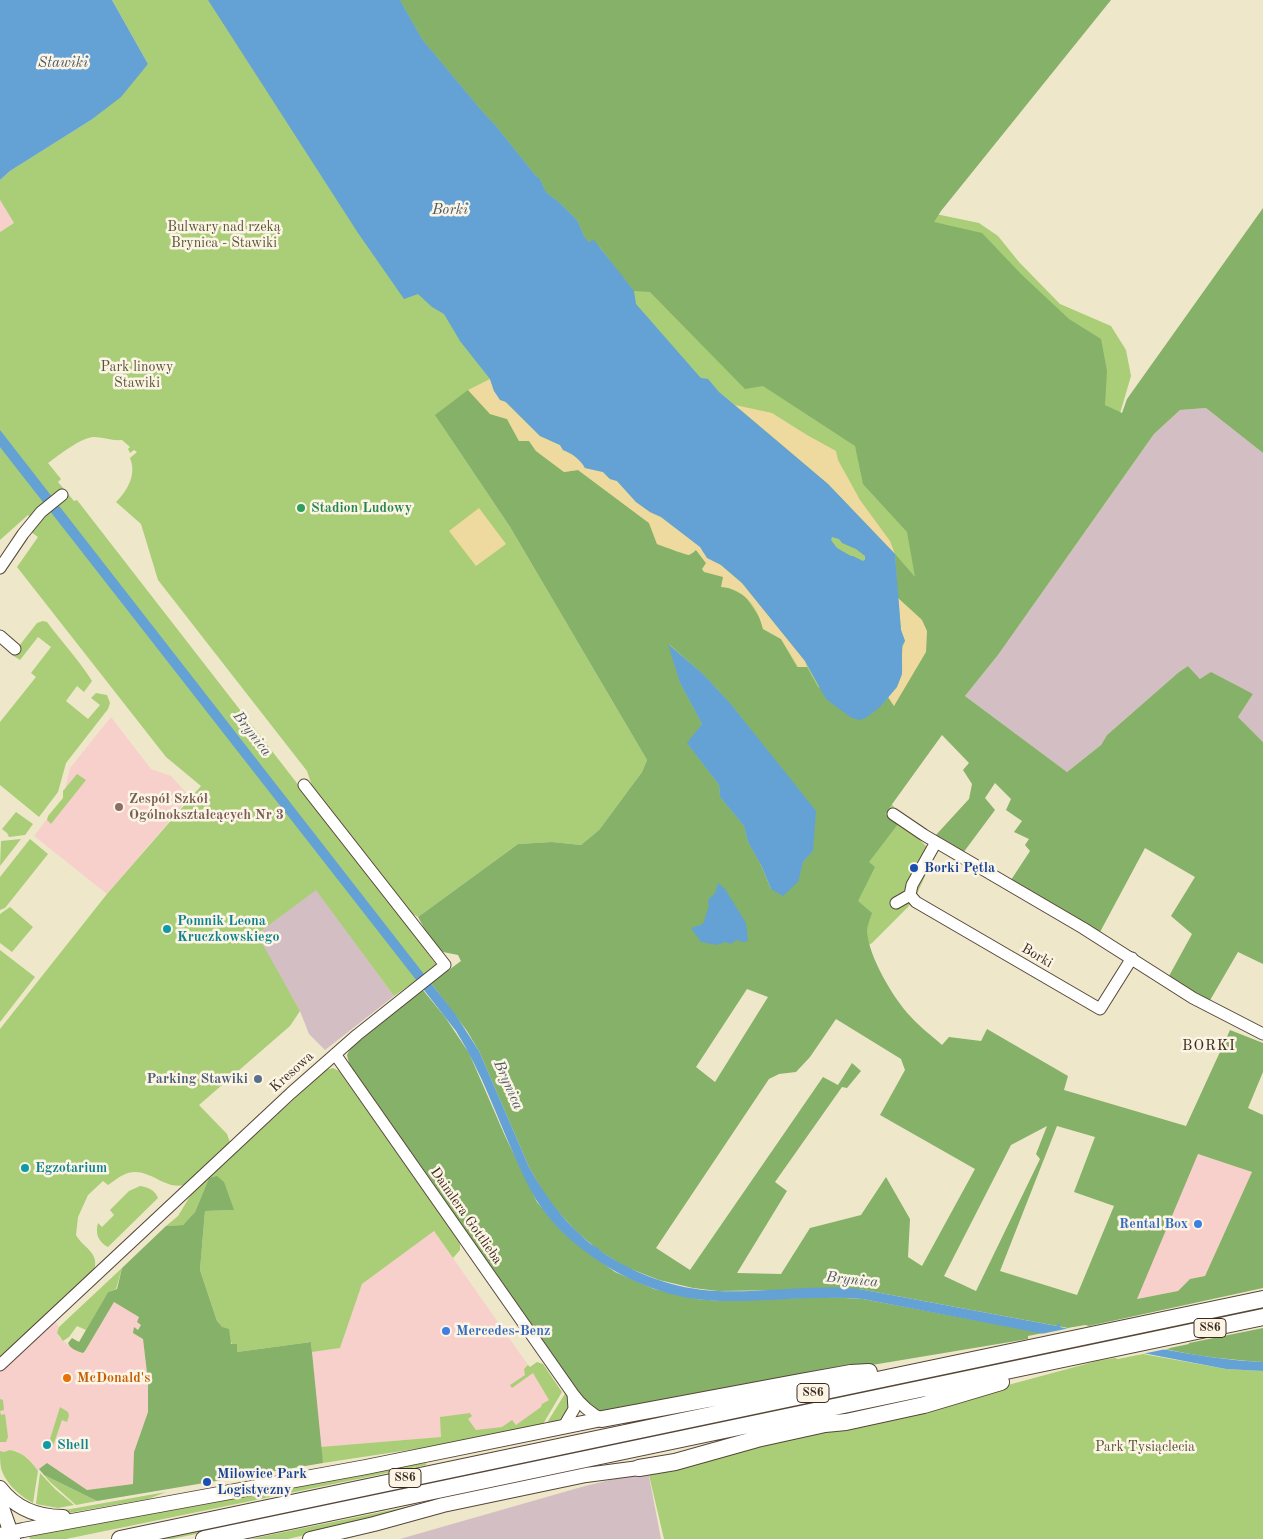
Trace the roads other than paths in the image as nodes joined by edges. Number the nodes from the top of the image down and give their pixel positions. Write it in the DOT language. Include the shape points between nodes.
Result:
graph roads {
  1 [pos="62,495"];
  2 [pos="3,564"];
  3 [pos="0,636"];
  4 [pos="15,648"];
  5 [pos="304,785"];
  6 [pos="894,814"];
  7 [pos="936,842"];
  8 [pos="910,895"];
  9 [pos="896,903"];
  10 [pos="1132,958"];
  11 [pos="1263,1034"];
  12 [pos="335,1054"];
  13 [pos="1263,1299"];
  14 [pos="1263,1317"];
  15 [pos="1050,1362"];
  16 [pos="0,1364"];
  17 [pos="936,1367"];
  18 [pos="573,1394"];
  19 [pos="602,1419"];
  20 [pos="564,1426"];
  21 [pos="639,1468"];
  22 [pos="0,1488"];
  23 [pos="0,1502"];
  24 [pos="92,1518"];
  25 [pos="9,1536"];
  26 [pos="120,1539"];
  27 [pos="204,1539"];
  28 [pos="310,1539"];
  1 -- 2 [label="street" via="41,512"];
  3 -- 4 [label="street"];
  5 -- 12 [label="street, Kresowa" via="445,965"];
  6 -- 7 [label="street"];
  7 -- 8 [label="street" via="912,885"];
  7 -- 10 [label="street"];
  8 -- 9 [label="street"];
  8 -- 10 [label="street, Borki" via="916,902 1100,1009"];
  10 -- 11 [label="street" via="1206,1005"];
  12 -- 16 [label="street, Kresowa" via="290,1092"];
  12 -- 18 [label="street, Daimlera Gottlieba"];
  13 -- 17 [label="highway, S86"];
  14 -- 15 [label="highway, S86"];
  15 -- 21 [label="highway" via="1024,1376 924,1405 757,1439 675,1462"];
  15 -- 27 [label="highway, S86"];
  17 -- 19 [label="highway" via="851,1373"];
  17 -- 26 [label="highway, S86"];
  18 -- 19 [label="street, Daimlera Gottlieba" via="592,1414"];
  18 -- 20 [label="street" via="574,1409"];
  19 -- 20 [label="main road"];
  20 -- 24 [label="main road"];
  21 -- 28 [label="main road" via="586,1475 451,1503"];
  22 -- 24 [label="main road" via="29,1512 47,1517"];
  23 -- 25 [label="main road"];
  24 -- 25 [label="main road"];
}
